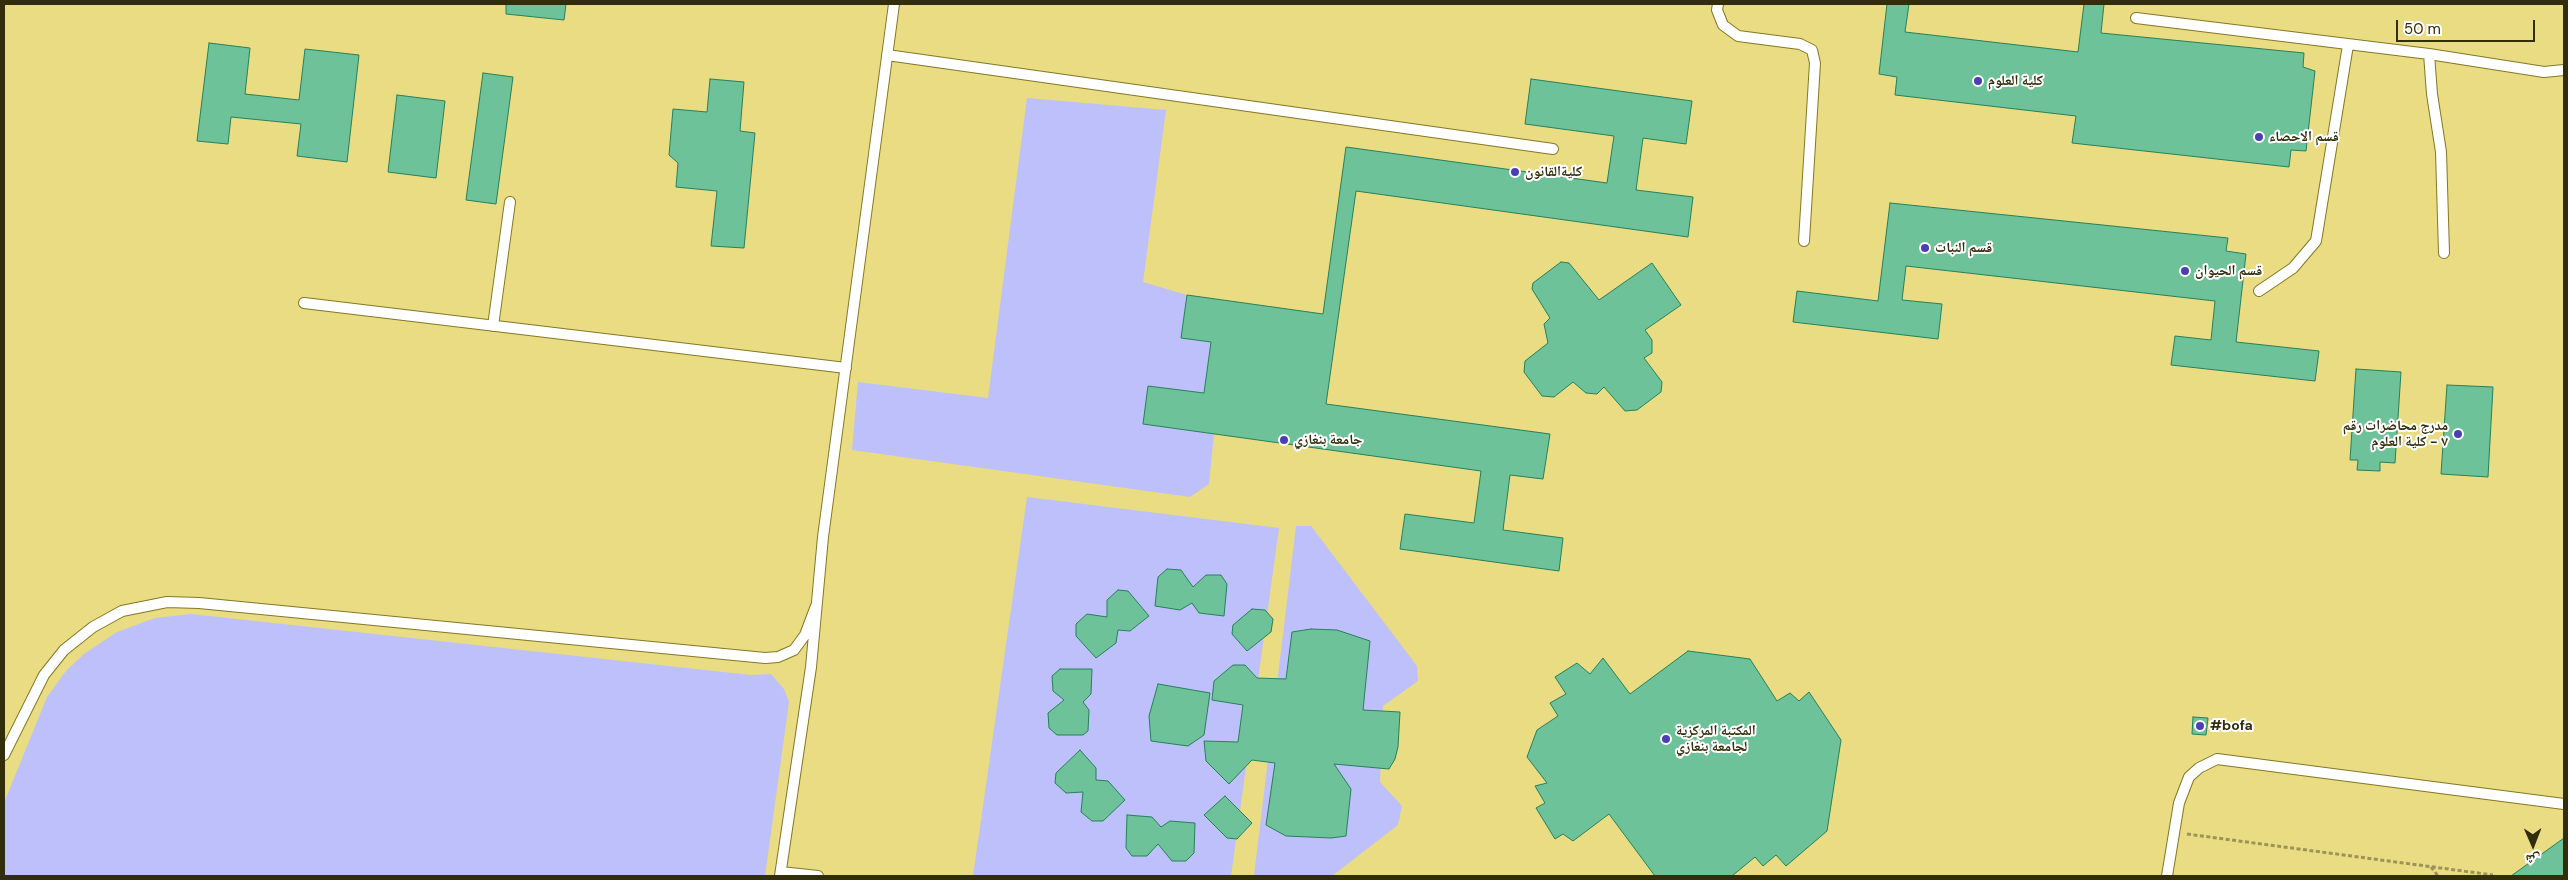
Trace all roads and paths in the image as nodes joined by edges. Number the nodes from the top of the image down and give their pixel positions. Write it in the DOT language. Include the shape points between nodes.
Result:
graph roads {
  1 [pos="894,4"];
  2 [pos="1718,4"];
  3 [pos="2136,18"];
  4 [pos="2348,45"];
  5 [pos="2429,54"];
  6 [pos="887,55"];
  7 [pos="2564,70"];
  8 [pos="1552,149"];
  9 [pos="510,202"];
  10 [pos="1804,241"];
  11 [pos="2444,253"];
  12 [pos="2259,291"];
  13 [pos="304,303"];
  14 [pos="493,326"];
  15 [pos="846,368"];
  16 [pos="816,606"];
  17 [pos="4,755"];
  18 [pos="2564,804"];
  19 [pos="2174,832"];
  20 [pos="2431,867"];
  21 [pos="780,874"];
  22 [pos="2493,875"];
  23 [pos="818,876"];
  24 [pos="2168,876"];
  25 [pos="2438,876"];
  1 -- 6 [label="lane"];
  2 -- 10 [label="lane" via="1723,25 1738,36 1800,44 1812,50 1815,63"];
  3 -- 4 [label="lane"];
  4 -- 5 [label="lane"];
  4 -- 12 [label="lane" via="2316,241 2293,268"];
  5 -- 7 [label="lane" via="2544,72"];
  5 -- 11 [label="lane" via="2441,152"];
  6 -- 8 [label="lane"];
  6 -- 15 [label="lane"];
  9 -- 14 [label="lane"];
  13 -- 14 [label="lane"];
  14 -- 15 [label="lane"];
  15 -- 16 [label="lane"];
  16 -- 17 [label="lane" via="805,635 794,650 778,657 764,658 167,602 122,611 93,627 64,650 44,675"];
  16 -- 21 [label="lane" via="811,667"];
  18 -- 19 [label="lane" via="2217,759 2189,777 2179,803"];
  19 -- 20 [label="path"];
  19 -- 24 [label="lane"];
  20 -- 22 [label="path"];
  20 -- 25 [label="path"];
  21 -- 23 [label="lane"];
}
